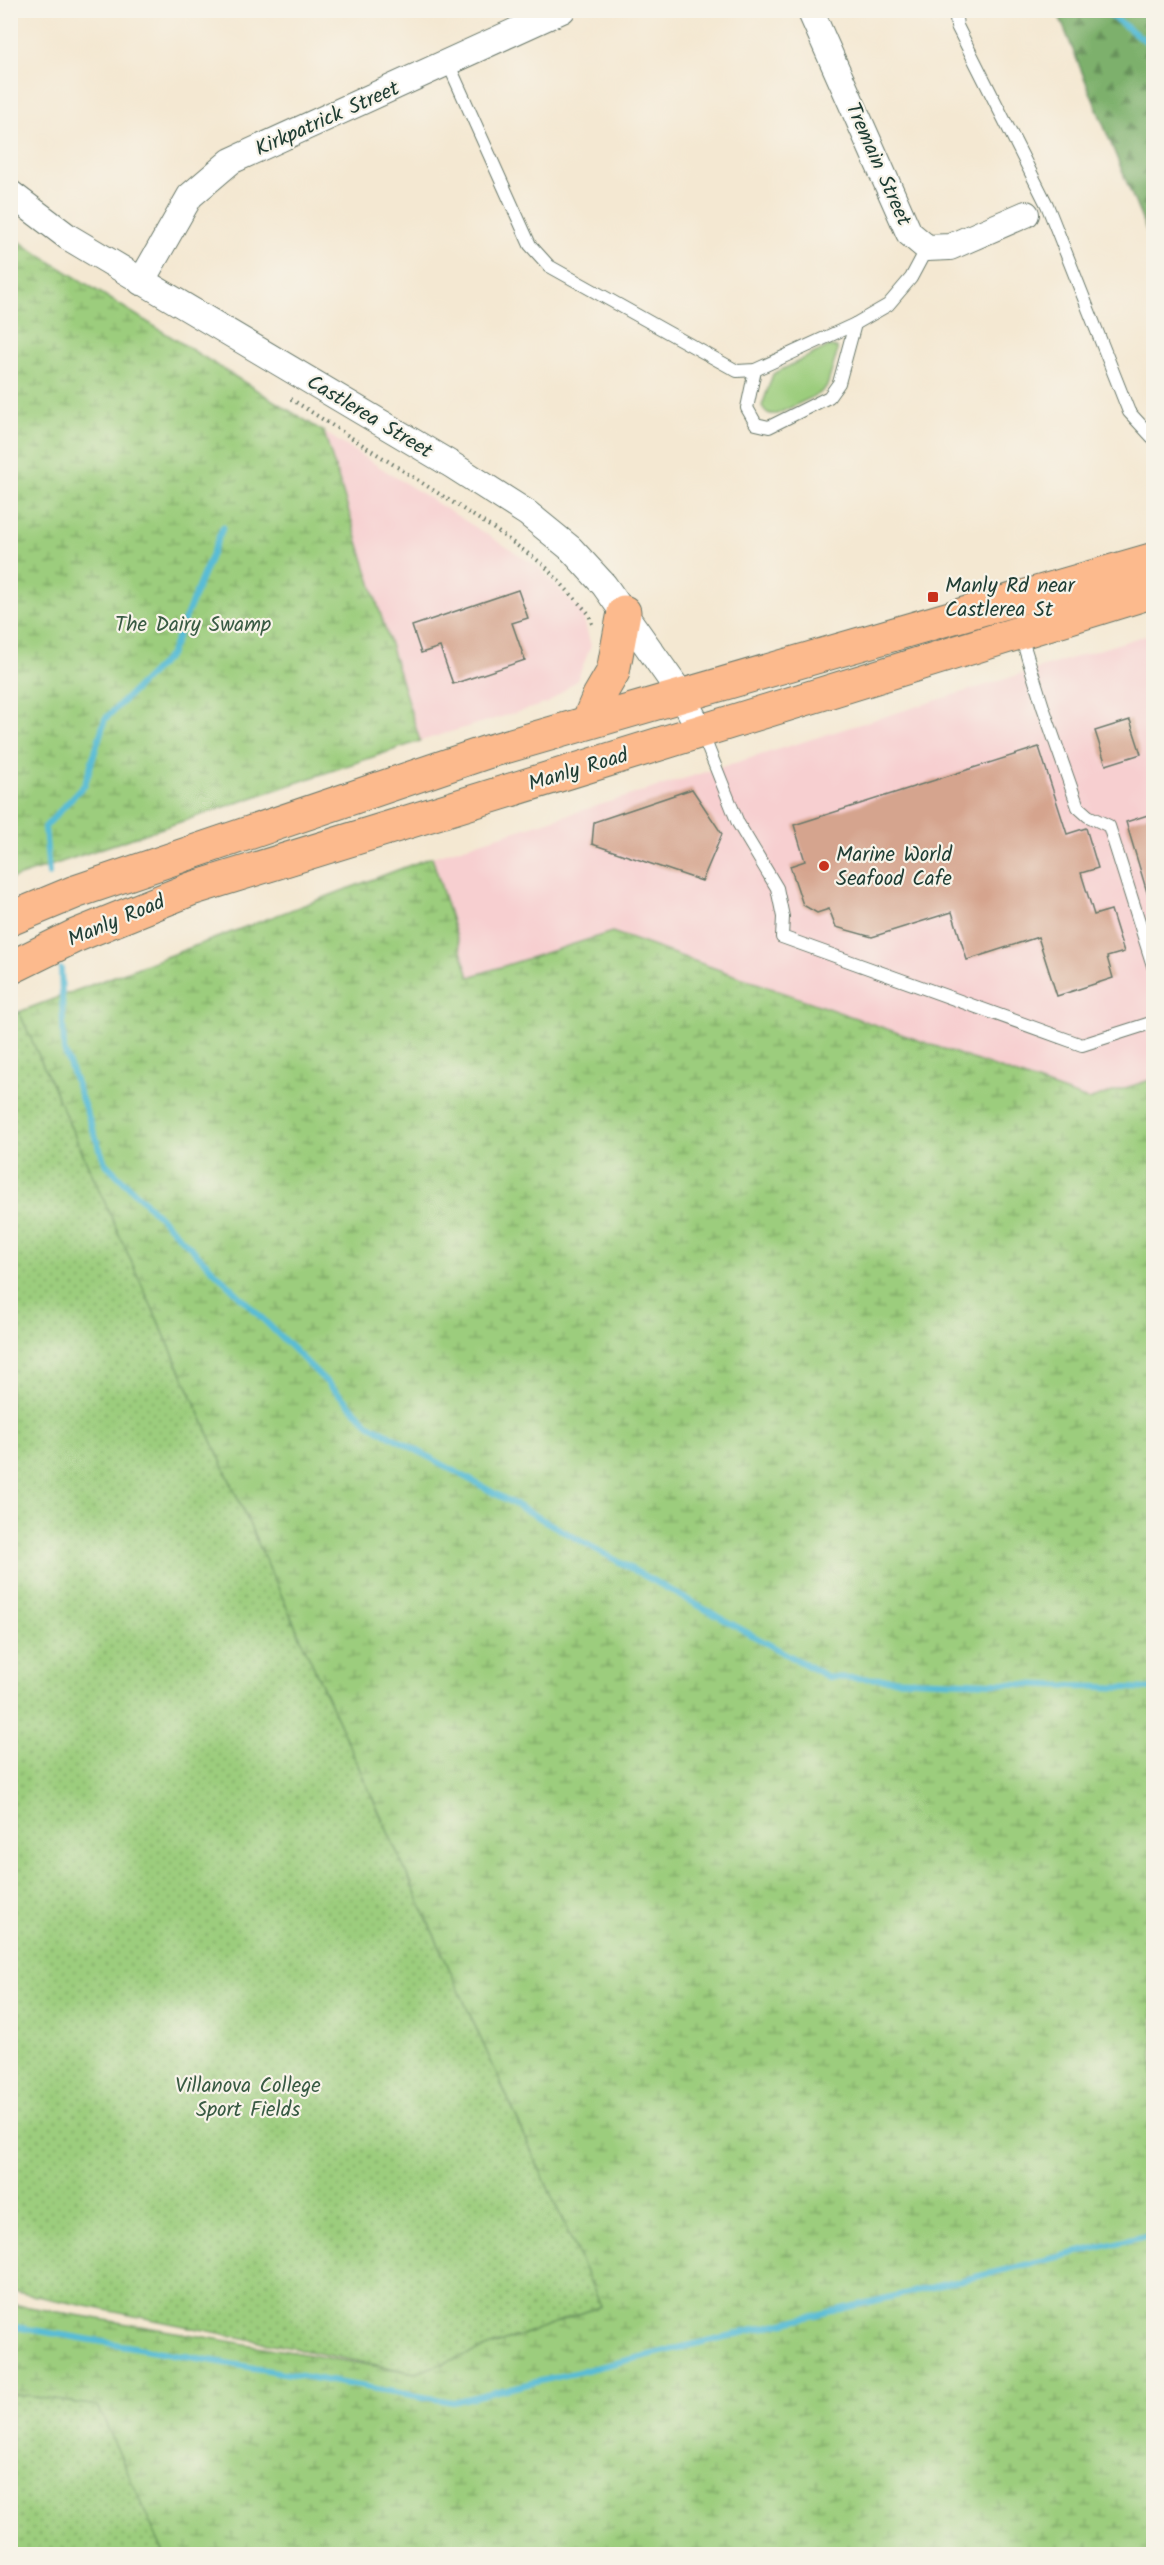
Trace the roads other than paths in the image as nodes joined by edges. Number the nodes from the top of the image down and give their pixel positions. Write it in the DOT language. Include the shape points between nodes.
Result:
graph roads {
  1 [pos="562,10"];
  2 [pos="810,10"];
  3 [pos="955,10"];
  4 [pos="448,63"];
  5 [pos="10,193"];
  6 [pos="1036,209"];
  7 [pos="927,248"];
  8 [pos="141,282"];
  9 [pos="855,324"];
  10 [pos="755,370"];
  11 [pos="1152,437"];
  12 [pos="1154,559"];
  13 [pos="1154,591"];
  14 [pos="624,612"];
  15 [pos="1020,633"];
  16 [pos="681,694"];
  17 [pos="588,722"];
  18 [pos="701,732"];
  19 [pos="10,920"];
  20 [pos="10,968"];
  21 [pos="1154,969"];
  22 [pos="1154,1022"];
  1 -- 4 [label="street, Kirkpatrick Street"];
  2 -- 7 [label="street, Tremain Street" via="909,233"];
  3 -- 6 [label="lane" via="957,27"];
  4 -- 8 [label="street, Kirkpatrick Street" via="231,161 190,196"];
  4 -- 10 [label="lane" via="530,245 549,266 722,364 737,371"];
  5 -- 8 [label="street, Castlerea Street" via="68,237"];
  6 -- 7 [label="street, Tremain Street" via="950,246"];
  6 -- 11 [label="lane" via="1129,412"];
  7 -- 9 [label="lane" via="911,278 888,305"];
  8 -- 14 [label="street, Castlerea Street" via="527,513 581,560"];
  9 -- 10 [label="lane"];
  9 -- 10 [label="lane" via="839,383 829,397 769,427 756,424 747,408"];
  12 -- 16 [label="main road, Manly Road"];
  13 -- 15 [label="main road, Manly Road"];
  14 -- 16 [label="street, Castlerea Street"];
  14 -- 17 [label="main road" via="613,672"];
  15 -- 18 [label="main road, Manly Road"];
  15 -- 21 [label="lane" via="1078,807 1110,826"];
  16 -- 17 [label="main road, Manly Road"];
  16 -- 18 [label="street, Castlerea Street"];
  17 -- 19 [label="main road, Manly Road" via="432,770 75,892"];
  18 -- 20 [label="main road, Manly Road" via="191,889 75,936"];
  18 -- 22 [label="lane" via="738,823 777,888 783,916 782,937 1082,1045"];
}
